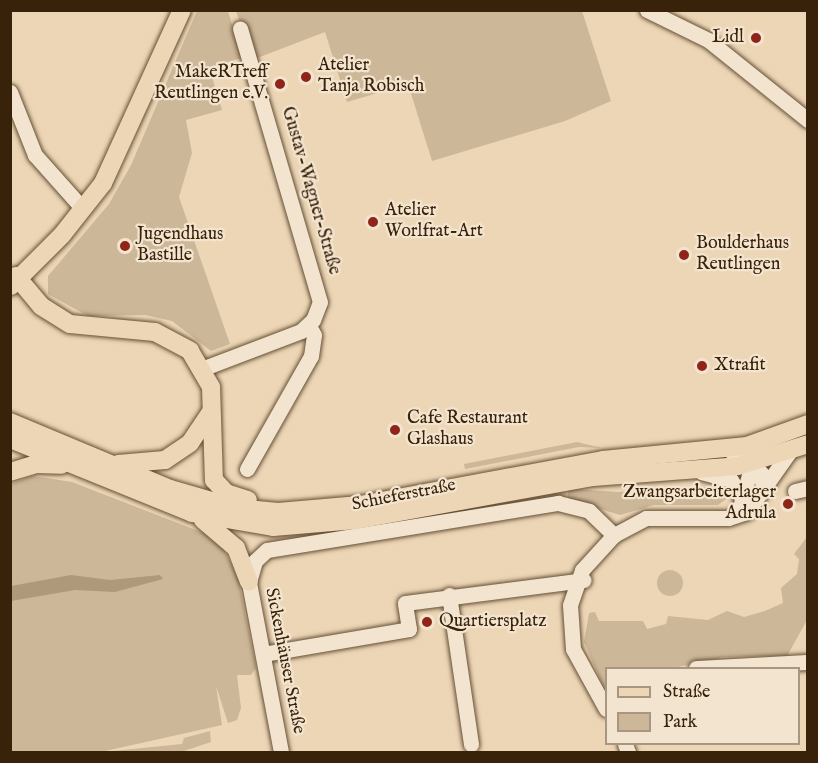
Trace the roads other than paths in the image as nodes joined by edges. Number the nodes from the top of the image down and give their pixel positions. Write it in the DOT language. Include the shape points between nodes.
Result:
graph roads {
  1 [pos="182,10"];
  2 [pos="647,10"];
  3 [pos="240,28"];
  4 [pos="10,92"];
  5 [pos="807,120"];
  6 [pos="83,209"];
  7 [pos="12,276"];
  8 [pos="309,326"];
  9 [pos="204,368"];
  10 [pos="212,410"];
  11 [pos="10,422"];
  12 [pos="807,424"];
  13 [pos="10,439"];
  14 [pos="764,443"];
  15 [pos="807,444"];
  16 [pos="728,449"];
  17 [pos="790,452"];
  18 [pos="751,463"];
  19 [pos="107,464"];
  20 [pos="75,467"];
  21 [pos="247,469"];
  22 [pos="698,470"];
  23 [pos="10,472"];
  24 [pos="764,490"];
  25 [pos="741,507"];
  26 [pos="334,509"];
  27 [pos="192,513"];
  28 [pos="614,535"];
  29 [pos="580,580"];
  30 [pos="249,582"];
  31 [pos="449,595"];
  32 [pos="263,654"];
  33 [pos="807,662"];
  34 [pos="728,667"];
  35 [pos="605,707"];
  36 [pos="471,744"];
  37 [pos="281,753"];
  1 -- 6 [label="main road" via="120,153"];
  2 -- 5 [label="street" via="708,40"];
  3 -- 8 [label="street, Gustav-Wagner-Straße" via="320,293"];
  4 -- 6 [label="street" via="35,155"];
  6 -- 7 [label="main road"];
  7 -- 9 [label="main road" via="61,319 95,330 163,334 182,344"];
  8 -- 9 [label="street"];
  8 -- 21 [label="street" via="314,335 311,356"];
  9 -- 10 [label="main road"];
  10 -- 19 [label="main road" via="190,443 165,460"];
  10 -- 26 [label="main road" via="210,465 220,488 247,500"];
  11 -- 19 [label="main road, Schieferstraße"];
  12 -- 14 [label="main road, Schieferstraße"];
  13 -- 20 [label="main road, Schieferstraße"];
  14 -- 16 [label="main road, Schieferstraße"];
  14 -- 18 [label="street"];
  15 -- 17 [label="main road, Schieferstraße"];
  16 -- 18 [label="street"];
  16 -- 26 [label="main road, Schieferstraße" via="541,469"];
  17 -- 18 [label="main road, Schieferstraße"];
  17 -- 24 [label="street"];
  18 -- 22 [label="main road, Schieferstraße"];
  18 -- 24 [label="street" via="761,473"];
  18 -- 25 [label="street"];
  19 -- 26 [label="main road, Schieferstraße" via="236,508"];
  20 -- 23 [label="main road" via="36,464"];
  20 -- 27 [label="main road, Schieferstraße"];
  22 -- 25 [label="street" via="731,480"];
  22 -- 27 [label="main road, Schieferstraße" via="558,482 300,526 245,525"];
  24 -- 25 [label="street" via="754,506"];
  25 -- 28 [label="street" via="655,516"];
  27 -- 30 [label="main road" via="236,548"];
  28 -- 29 [label="street"];
  28 -- 30 [label="street, Sickenhäuser Straße" via="580,507 546,505 277,547 255,561"];
  29 -- 31 [label="street"];
  29 -- 35 [label="street" via="571,621 576,660"];
  30 -- 32 [label="street, Sickenhäuser Straße"];
  31 -- 32 [label="street" via="405,603 409,629"];
  31 -- 36 [label="street"];
  32 -- 37 [label="street, Sickenhäuser Straße"];
  33 -- 34 [label="street"];
}
